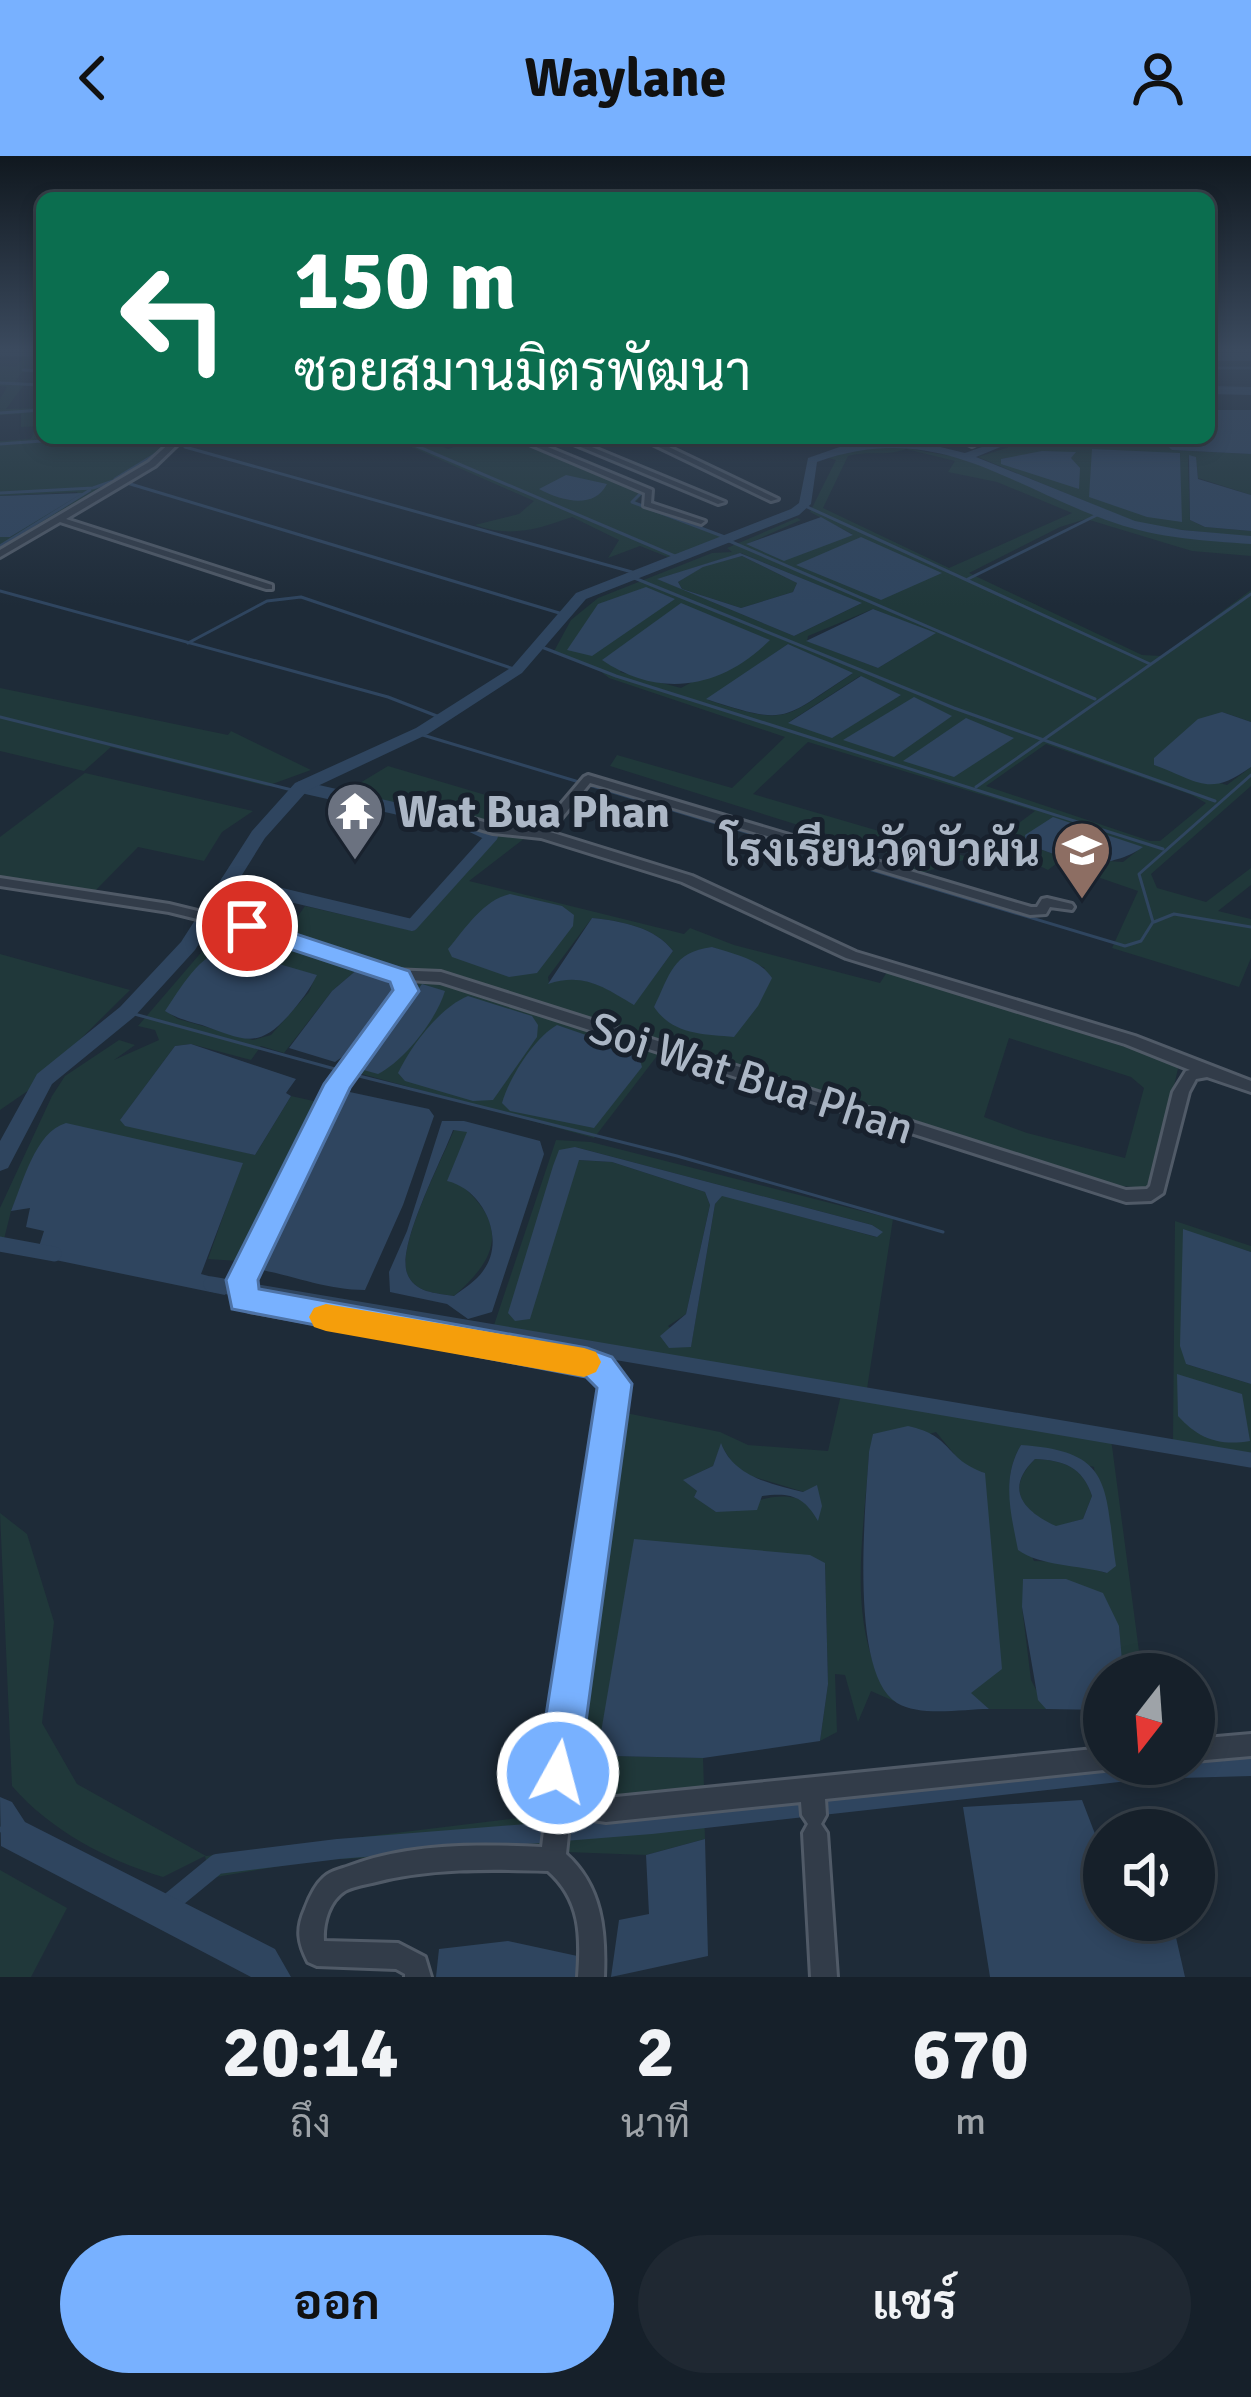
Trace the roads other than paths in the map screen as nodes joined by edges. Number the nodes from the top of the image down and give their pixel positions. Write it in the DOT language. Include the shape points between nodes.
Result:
graph roads {
  1 [pos="175,444"];
  2 [pos="533,444"];
  3 [pos="578,444"];
  4 [pos="657,444"];
  5 [pos="774,499"];
  6 [pos="721,502"];
  7 [pos="58,519"];
  8 [pos="701,521"];
  9 [pos="0,554"];
  10 [pos="269,587"];
  11 [pos="429,810"];
  12 [pos="542,834"];
  13 [pos="0,882"];
  14 [pos="1067,907"];
  15 [pos="400,976"];
  16 [pos="1208,1071"];
  17 [pos="1251,1087"];
  18 [pos="1251,1746"];
  19 [pos="1215,1749"];
  20 [pos="1083,1761"];
  21 [pos="812,1788"];
  22 [pos="558,1833"];
  23 [pos="418,1977"];
  24 [pos="591,1977"];
  25 [pos="824,1977"];
  1 -- 7 [label="street"];
  2 -- 8 [label="street" via="649,492 646,504"];
  3 -- 6 [label="street"];
  4 -- 5 [label="street"];
  7 -- 9 [label="street"];
  7 -- 10 [label="street"];
  11 -- 12 [label="street"];
  12 -- 14 [label="street" via="582,785 609,785 1030,911 1047,902"];
  12 -- 16 [label="street" via="687,879 851,955"];
  13 -- 15 [label="street, Soi Wat Bua Phan" via="247,926"];
  15 -- 16 [label="street, Soi Wat Bua Phan" via="441,977 1126,1196 1157,1189 1181,1092 1191,1075"];
  15 -- 22 [label="street" via="404,997 338,1084 241,1286 249,1304 587,1363 615,1384 558,1773"];
  16 -- 17 [label="street"];
  18 -- 19 [label="street"];
  20 -- 21 [label="street"];
  21 -- 22 [label="street" via="606,1810"];
  21 -- 25 [label="street"];
  22 -- 23 [label="street" via="502,1856 335,1883 311,1927 317,1953 398,1956 416,1966"];
  22 -- 24 [label="street" via="590,1911"];
}
